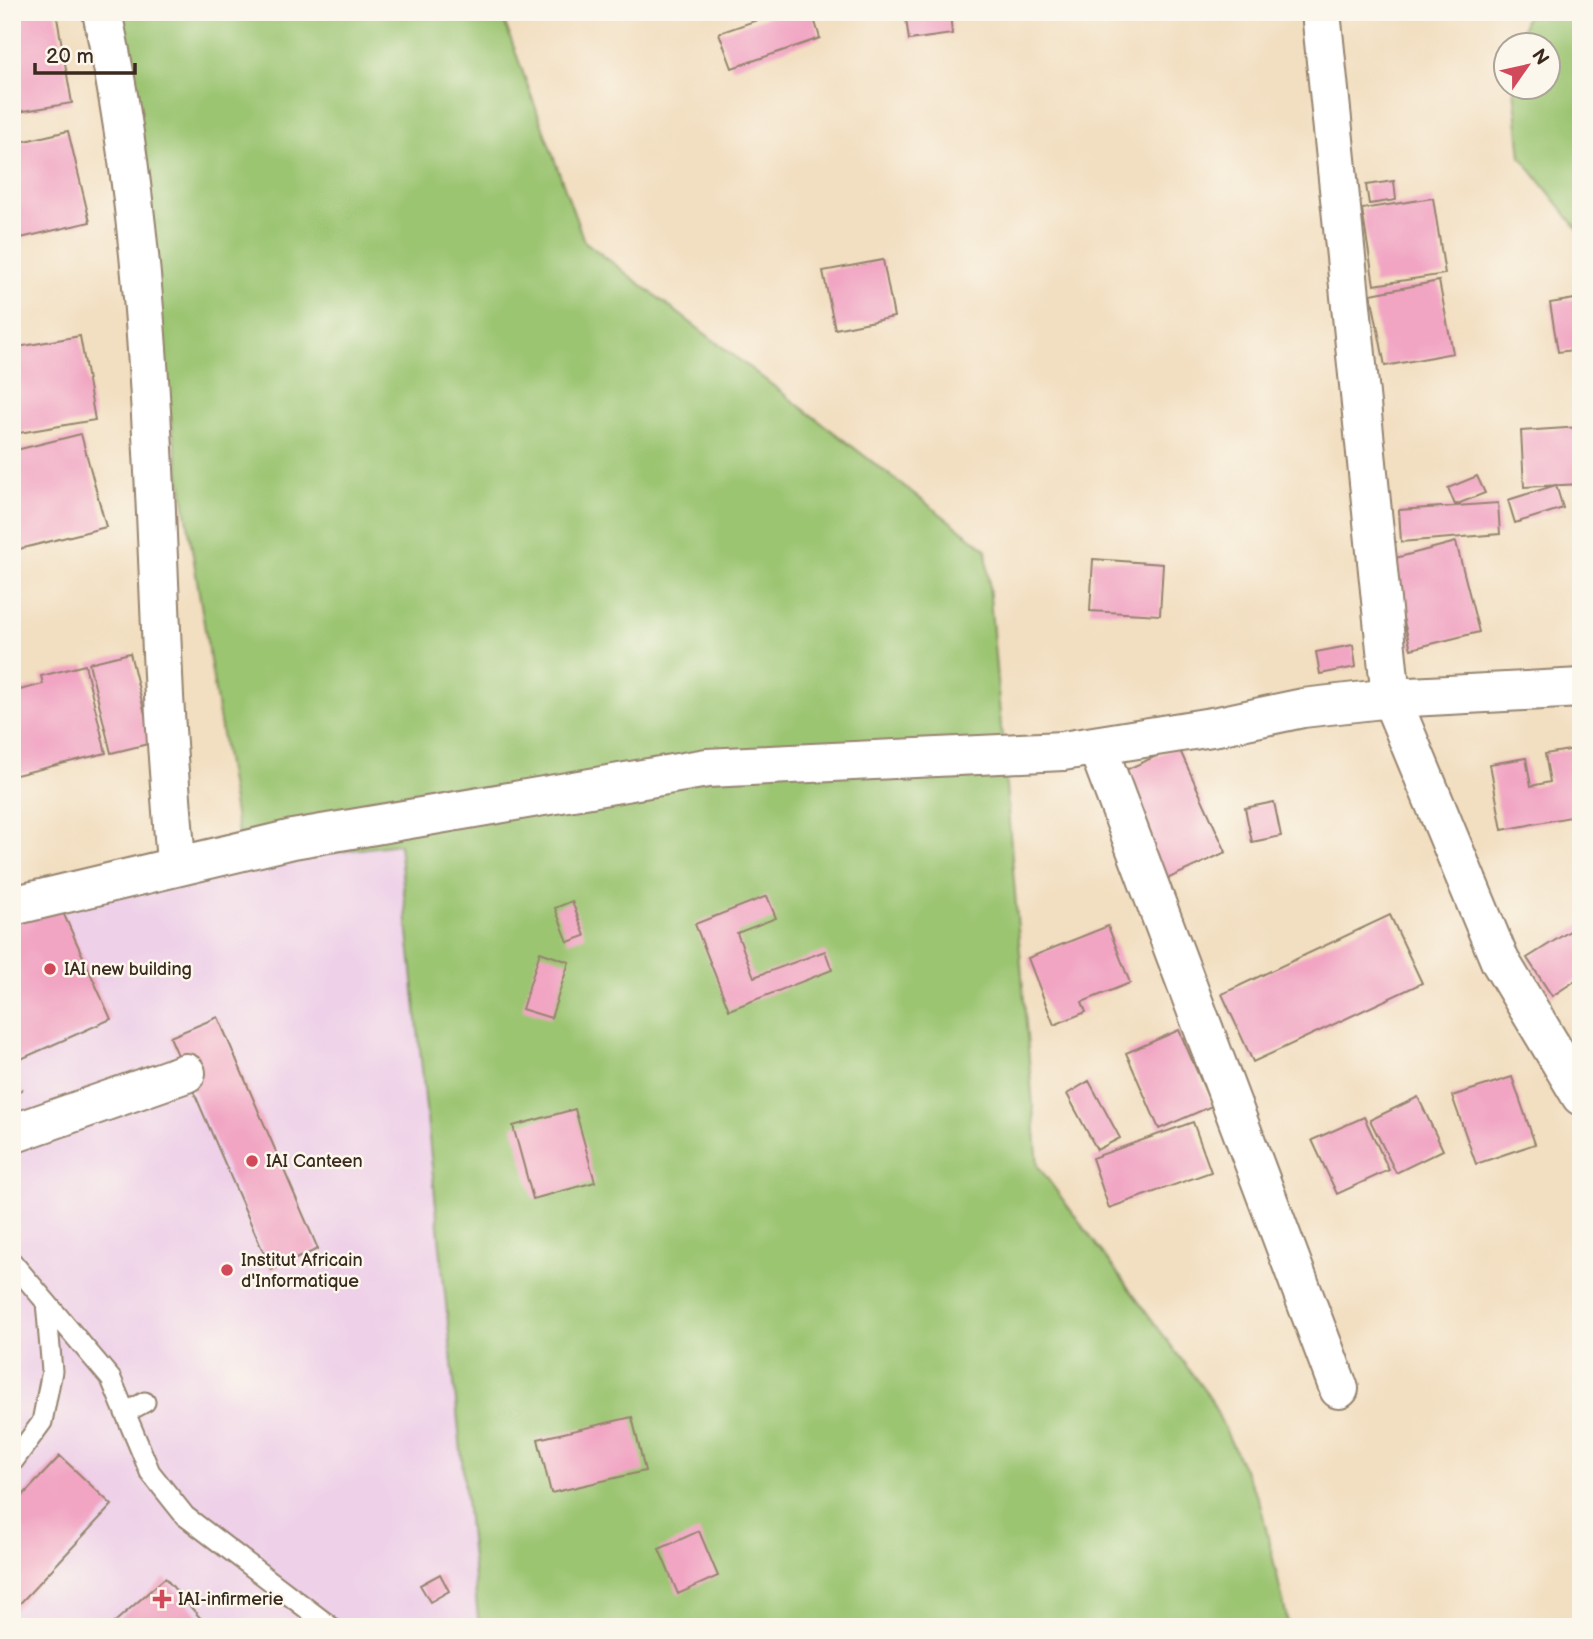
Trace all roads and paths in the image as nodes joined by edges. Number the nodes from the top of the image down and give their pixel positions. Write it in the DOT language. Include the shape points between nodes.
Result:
graph roads {
  1 [pos="102,12"];
  2 [pos="1321,12"];
  3 [pos="1581,688"];
  4 [pos="1391,698"];
  5 [pos="1097,746"];
  6 [pos="176,864"];
  7 [pos="12,906"];
  8 [pos="186,1073"];
  9 [pos="1581,1096"];
  10 [pos="12,1135"];
  11 [pos="12,1262"];
  12 [pos="46,1302"];
  13 [pos="1339,1389"];
  14 [pos="145,1402"];
  15 [pos="125,1413"];
  16 [pos="12,1463"];
  17 [pos="331,1627"];
  1 -- 6 [label="street" via="136,204"];
  2 -- 4 [label="street"];
  3 -- 4 [label="street"];
  4 -- 5 [label="street" via="1303,708"];
  4 -- 9 [label="street" via="1500,961"];
  5 -- 6 [label="street" via="707,768 293,839"];
  5 -- 13 [label="street"];
  6 -- 7 [label="street"];
  8 -- 10 [label="street"];
  11 -- 12 [label="lane"];
  12 -- 15 [label="lane" via="111,1379"];
  12 -- 16 [label="lane" via="52,1371 44,1409 41,1422"];
  14 -- 15 [label="lane"];
  15 -- 17 [label="lane" via="150,1472 184,1516"];
}
